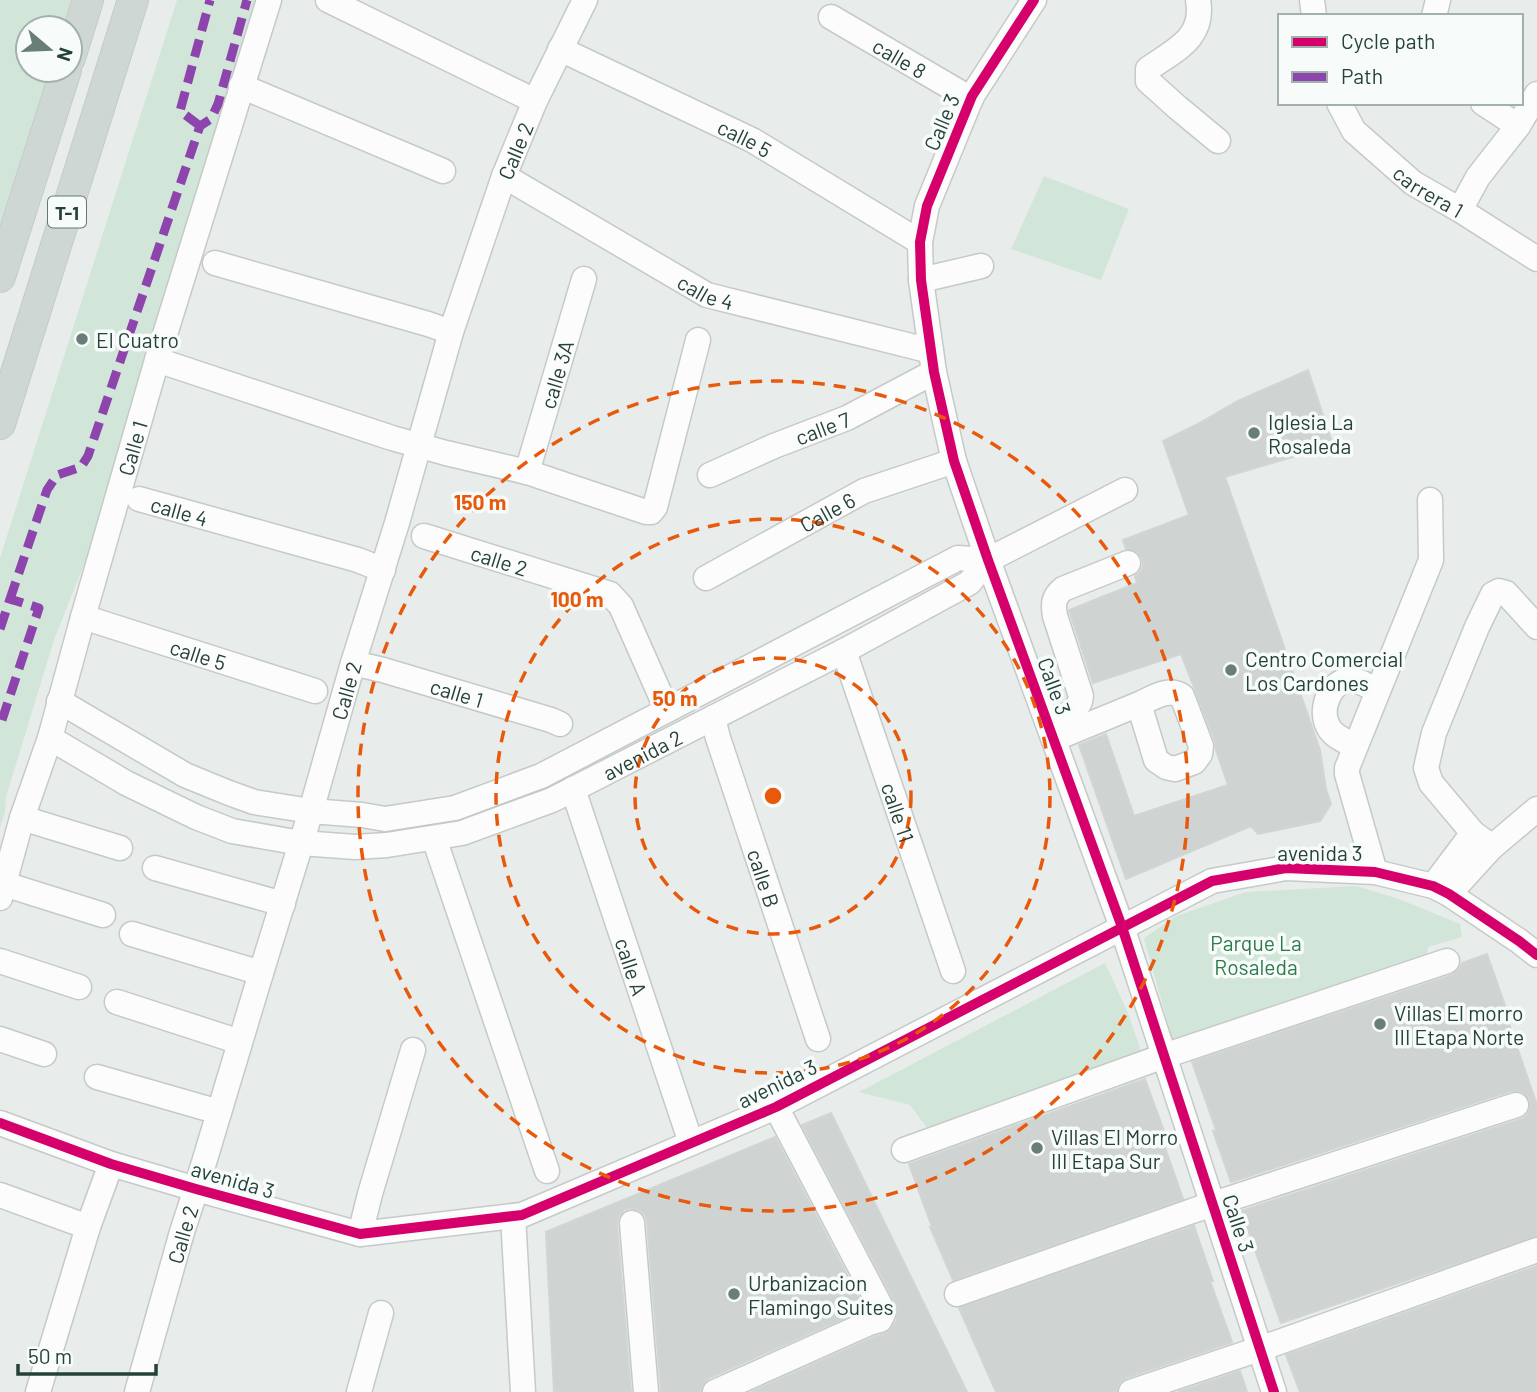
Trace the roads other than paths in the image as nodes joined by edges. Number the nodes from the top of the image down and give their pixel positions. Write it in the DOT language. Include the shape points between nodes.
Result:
graph roads {
  1 [pos="133,0"];
  2 [pos="269,0"];
  3 [pos="328,0"];
  4 [pos="585,0"];
  5 [pos="1034,0"];
  6 [pos="1198,0"];
  7 [pos="831,17"];
  8 [pos="560,49"];
  9 [pos="62,84"];
  10 [pos="242,86"];
  11 [pos="1537,94"];
  12 [pos="971,99"];
  13 [pos="535,101"];
  14 [pos="1340,105"];
  15 [pos="1486,105"];
  16 [pos="1518,126"];
  17 [pos="1219,142"];
  18 [pos="443,171"];
  19 [pos="504,176"];
  20 [pos="1460,210"];
  21 [pos="920,242"];
  22 [pos="1537,259"];
  23 [pos="215,263"];
  24 [pos="981,266"];
  25 [pos="0,277"];
  26 [pos="584,279"];
  27 [pos="921,281"];
  28 [pos="451,332"];
  29 [pos="698,340"];
  30 [pos="157,360"];
  31 [pos="932,361"];
  32 [pos="0,424"];
  33 [pos="418,445"];
  34 [pos="954,461"];
  35 [pos="527,471"];
  36 [pos="710,475"];
  37 [pos="1125,490"];
  38 [pos="139,499"];
  39 [pos="1430,500"];
  40 [pos="424,536"];
  41 [pos="988,560"];
  42 [pos="1128,563"];
  43 [pos="383,570"];
  44 [pos="706,578"];
  45 [pos="83,617"];
  46 [pos="1537,627"];
  47 [pos="844,651"];
  48 [pos="353,663"];
  49 [pos="1377,690"];
  50 [pos="315,691"];
  51 [pos="59,701"];
  52 [pos="1139,704"];
  53 [pos="667,710"];
  54 [pos="713,718"];
  55 [pos="560,724"];
  56 [pos="1051,731"];
  57 [pos="50,738"];
  58 [pos="1354,746"];
  59 [pos="573,789"];
  60 [pos="1537,809"];
  61 [pos="311,811"];
  62 [pos="22,818"];
  63 [pos="434,838"];
  64 [pos="1483,840"];
  65 [pos="301,844"];
  66 [pos="120,848"];
  67 [pos="155,868"];
  68 [pos="1375,872"];
  69 [pos="1441,890"];
  70 [pos="2,891"];
  71 [pos="283,904"];
  72 [pos="103,915"];
  73 [pos="1122,927"];
  74 [pos="132,934"];
  75 [pos="1537,955"];
  76 [pos="0,961"];
  77 [pos="1447,961"];
  78 [pos="953,971"];
  79 [pos="261,973"];
  80 [pos="79,987"];
  81 [pos="117,1002"];
  82 [pos="0,1039"];
  83 [pos="818,1039"];
  84 [pos="240,1042"];
  85 [pos="414,1050"];
  86 [pos="44,1054"];
  87 [pos="1164,1056"];
  88 [pos="97,1077"];
  89 [pos="1516,1105"];
  90 [pos="776,1107"];
  91 [pos="219,1112"];
  92 [pos="0,1123"];
  93 [pos="691,1143"];
  94 [pos="905,1150"];
  95 [pos="111,1164"];
  96 [pos="547,1171"];
  97 [pos="197,1189"];
  98 [pos="0,1195"];
  99 [pos="1213,1205"];
  100 [pos="513,1216"];
  101 [pos="632,1223"];
  102 [pos="88,1227"];
  103 [pos="360,1234"];
  104 [pos="1537,1250"];
  105 [pos="957,1294"];
  106 [pos="381,1313"];
  107 [pos="1261,1348"];
  108 [pos="38,1392"];
  109 [pos="137,1392"];
  110 [pos="359,1392"];
  111 [pos="523,1392"];
  112 [pos="646,1392"];
  113 [pos="715,1392"];
  114 [pos="1130,1392"];
  115 [pos="1275,1392"];
  1 -- 32 [label="main road, T-1"];
  2 -- 10 [label="street, Calle 1"];
  3 -- 13 [label="street"];
  4 -- 8 [label="street, Calle 2"];
  5 -- 12 [label="street, Calle 3"];
  6 -- 17 [label="street" via="1198,25 1188,40 1148,69 1148,81"];
  7 -- 12 [label="street, calle 8"];
  8 -- 13 [label="street, Calle 2"];
  8 -- 21 [label="street, calle 5" via="752,140"];
  9 -- 25 [label="main road, T-1"];
  10 -- 18 [label="street"];
  10 -- 30 [label="street, Calle 1"];
  11 -- 16 [label="street"];
  12 -- 21 [label="street, Calle 3" via="927,206"];
  13 -- 19 [label="street, Calle 2"];
  14 -- 20 [label="street, carrera 1" via="1354,131 1413,183"];
  15 -- 16 [label="street"];
  16 -- 20 [label="street" via="1478,177"];
  19 -- 28 [label="street, Calle 2"];
  19 -- 31 [label="street, calle 4" via="707,295"];
  20 -- 22 [label="street, carrera 1"];
  21 -- 27 [label="street, Calle 3"];
  23 -- 28 [label="street"];
  24 -- 27 [label="street"];
  26 -- 35 [label="street, calle 3A"];
  27 -- 31 [label="street, Calle 3"];
  28 -- 33 [label="street, Calle 2"];
  29 -- 35 [label="street" via="651,512"];
  30 -- 33 [label="street"];
  30 -- 45 [label="street, Calle 1"];
  31 -- 34 [label="street, Calle 3"];
  31 -- 36 [label="street, calle 7" via="847,418"];
  33 -- 35 [label="street"];
  33 -- 43 [label="street, Calle 2"];
  34 -- 41 [label="street, Calle 3"];
  34 -- 44 [label="street, Calle 6" via="864,491"];
  37 -- 41 [label="street"];
  38 -- 43 [label="street, calle 4"];
  39 -- 49 [label="street" via="1430,560"];
  40 -- 53 [label="street, calle 2" via="610,594 621,606"];
  41 -- 47 [label="street, avenida 2" via="969,583"];
  41 -- 53 [label="street" via="958,558"];
  41 -- 56 [label="street, Calle 3"];
  42 -- 56 [label="street" via="1063,589 1056,598 1055,616 1081,696 1080,705"];
  43 -- 48 [label="street, Calle 2"];
  45 -- 50 [label="street, calle 5"];
  45 -- 51 [label="street, Calle 1"];
  46 -- 64 [label="street" via="1506,593 1493,594 1434,733 1426,768 1431,783"];
  47 -- 54 [label="street, avenida 2"];
  47 -- 78 [label="street, calle 11"];
  48 -- 55 [label="street, calle 1"];
  48 -- 61 [label="street, Calle 2"];
  49 -- 58 [label="street"];
  49 -- 58 [label="street" via="1356,680 1344,681 1329,694 1324,712 1328,727"];
  51 -- 57 [label="street, Calle 1"];
  51 -- 61 [label="street" via="185,775 254,802"];
  52 -- 56 [label="street"];
  53 -- 61 [label="street" via="541,776 455,808 385,819"];
  54 -- 59 [label="street, avenida 2"];
  54 -- 83 [label="street, calle B"];
  56 -- 73 [label="street, Calle 3"];
  57 -- 62 [label="street, Calle 1"];
  57 -- 65 [label="street, avenida 2" via="196,817 232,831"];
  58 -- 68 [label="street" via="1347,774"];
  59 -- 63 [label="street, avenida 2" via="474,829"];
  59 -- 93 [label="street, calle A"];
  60 -- 64 [label="street"];
  61 -- 65 [label="street, Calle 2"];
  62 -- 66 [label="street"];
  62 -- 70 [label="street, Calle 1"];
  63 -- 65 [label="street, avenida 2" via="355,847"];
  63 -- 96 [label="street"];
  64 -- 69 [label="street"];
  65 -- 71 [label="street, Calle 2"];
  67 -- 71 [label="street"];
  68 -- 69 [label="street, avenida 3"];
  68 -- 73 [label="street, avenida 3" via="1286,868 1212,881"];
  69 -- 75 [label="street, avenida 3"];
  70 -- 72 [label="street"];
  71 -- 79 [label="street, Calle 2"];
  73 -- 87 [label="street, Calle 3"];
  73 -- 90 [label="street, avenida 3"];
  74 -- 79 [label="street"];
  76 -- 80 [label="street"];
  77 -- 87 [label="street"];
  79 -- 84 [label="street, Calle 2"];
  81 -- 84 [label="street"];
  82 -- 86 [label="street"];
  84 -- 91 [label="street, Calle 2"];
  85 -- 103 [label="street"];
  87 -- 94 [label="street"];
  87 -- 99 [label="street, Calle 3"];
  88 -- 91 [label="street"];
  89 -- 99 [label="street"];
  90 -- 93 [label="street, avenida 3"];
  90 -- 113 [label="street" via="883,1314 880,1320"];
  91 -- 97 [label="street, Calle 2"];
  92 -- 95 [label="street, avenida 3"];
  93 -- 100 [label="street, avenida 3"];
  95 -- 97 [label="street, avenida 3"];
  95 -- 102 [label="street"];
  97 -- 103 [label="street, avenida 3"];
  97 -- 109 [label="street, Calle 2"];
  98 -- 102 [label="street"];
  99 -- 105 [label="street"];
  99 -- 107 [label="street, Calle 3"];
  100 -- 103 [label="street, avenida 3"];
  100 -- 111 [label="street"];
  101 -- 112 [label="street"];
  102 -- 108 [label="street"];
  104 -- 107 [label="street"];
  106 -- 110 [label="street"];
  107 -- 114 [label="street"];
  107 -- 115 [label="street, Calle 3"];
}
